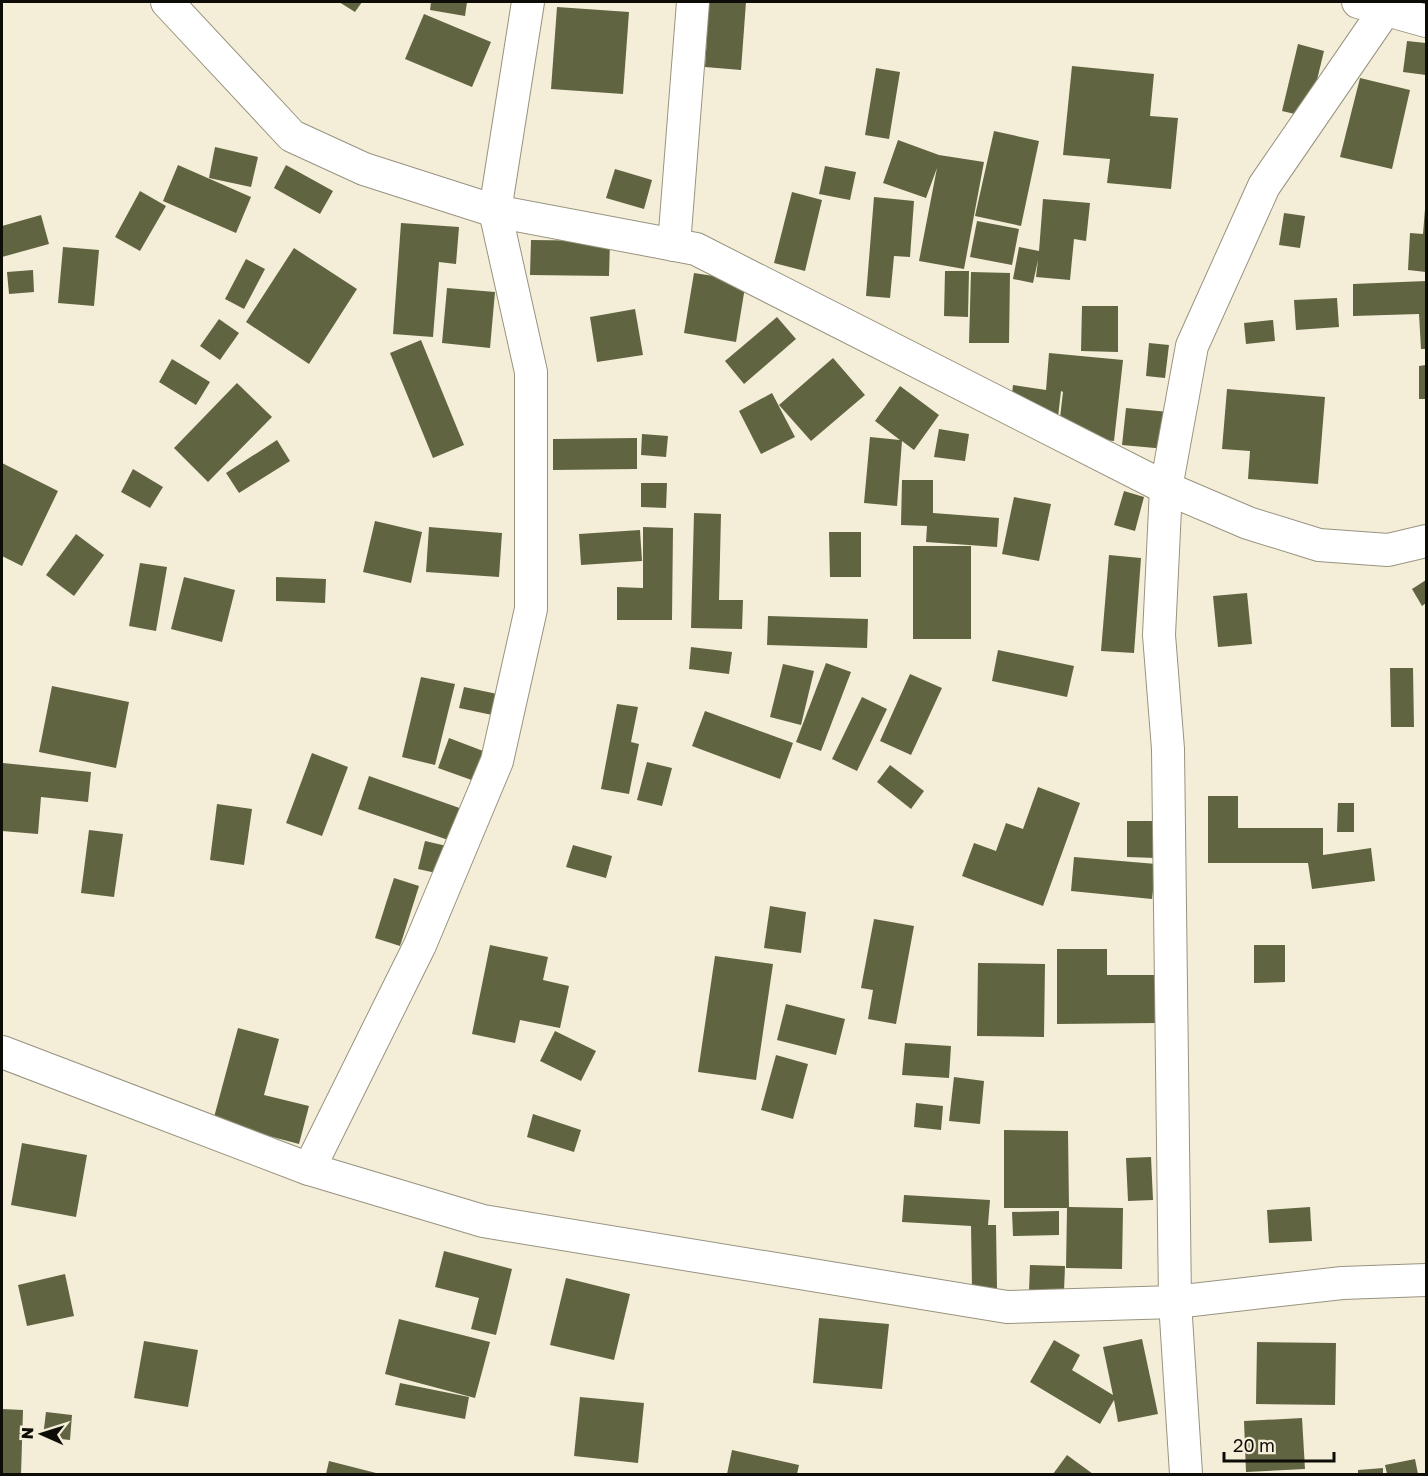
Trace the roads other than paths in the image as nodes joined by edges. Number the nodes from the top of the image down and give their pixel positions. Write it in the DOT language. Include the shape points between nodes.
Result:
graph roads {
  1 [pos="167,2"];
  2 [pos="528,2"];
  3 [pos="693,2"];
  4 [pos="1377,4"];
  5 [pos="1426,21"];
  6 [pos="495,211"];
  7 [pos="674,245"];
  8 [pos="1166,488"];
  9 [pos="1426,541"];
  10 [pos="2,1052"];
  11 [pos="309,1169"];
  12 [pos="1426,1280"];
  13 [pos="1175,1302"];
  14 [pos="1186,1474"];
  1 -- 6 [label="street" via="292,136 364,169"];
  2 -- 6 [label="street"];
  3 -- 7 [label="street"];
  4 -- 5 [label="street"];
  4 -- 8 [label="street" via="1264,186 1192,346"];
  6 -- 7 [label="street"];
  6 -- 11 [label="street" via="531,372 531,609 497,761 420,945"];
  7 -- 8 [label="street" via="707,254"];
  8 -- 9 [label="street" via="1248,523 1319,545 1388,550"];
  8 -- 13 [label="street" via="1159,635 1168,749"];
  10 -- 11 [label="street"];
  11 -- 13 [label="street" via="483,1221 1007,1307"];
  12 -- 13 [label="street" via="1342,1283"];
  13 -- 14 [label="street"];
}
